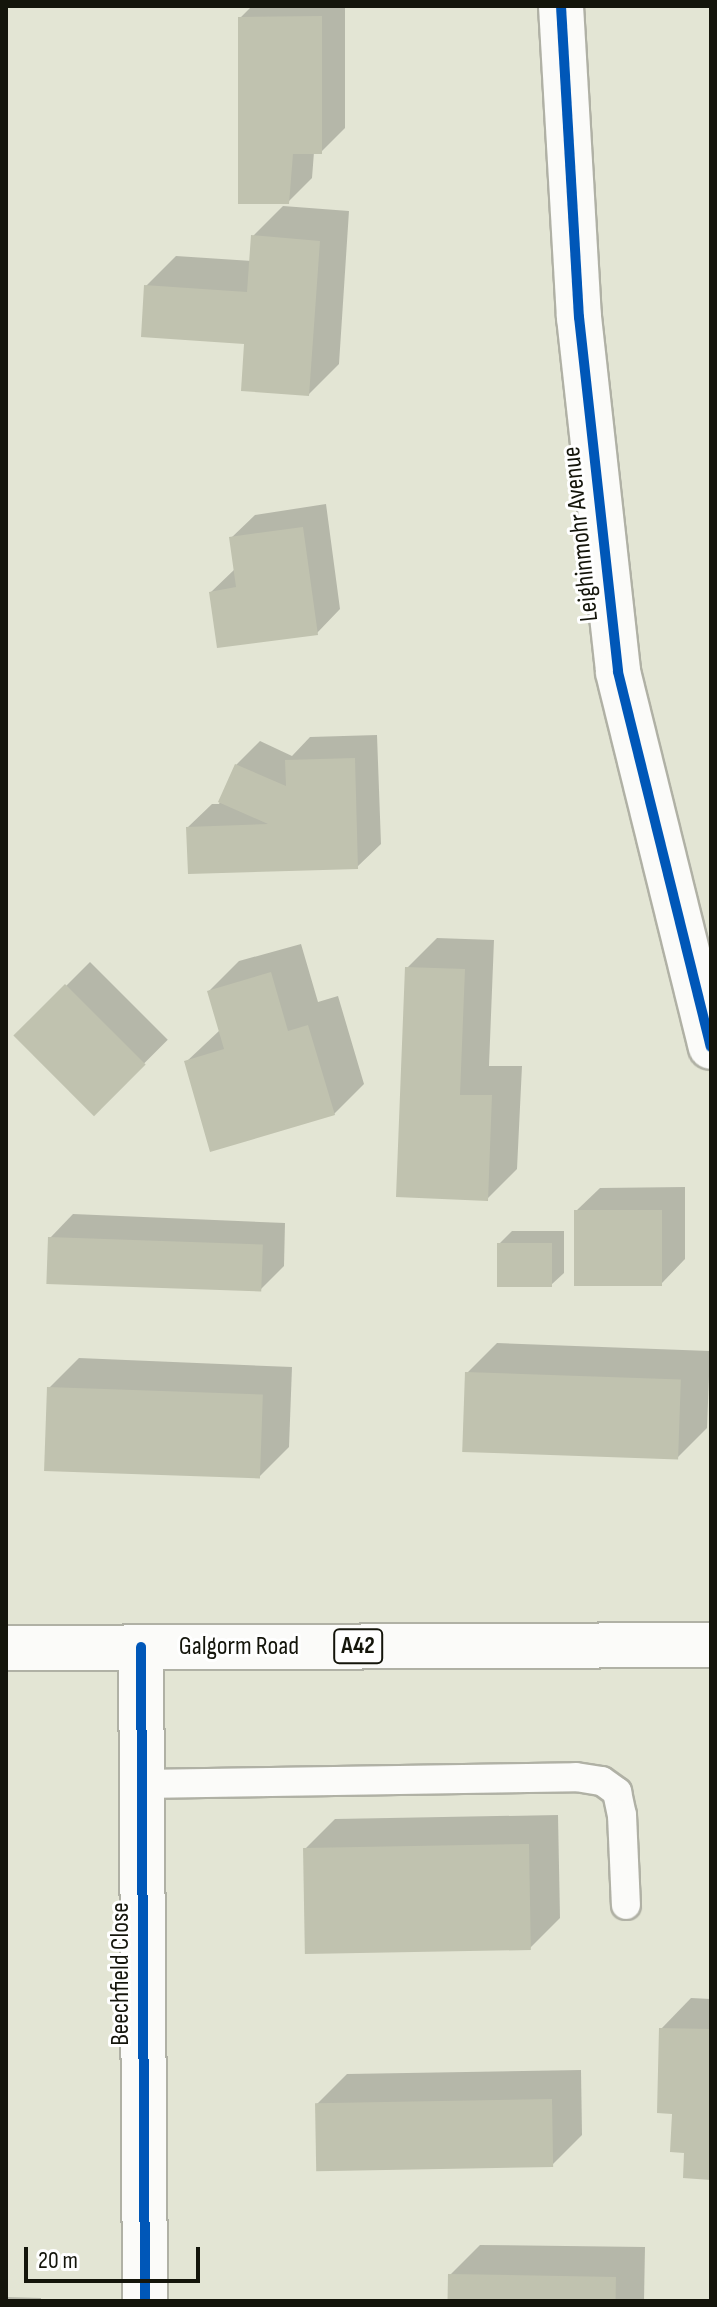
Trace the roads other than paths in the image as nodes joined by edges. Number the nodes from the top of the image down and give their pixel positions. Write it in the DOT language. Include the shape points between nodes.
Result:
graph roads {
  1 [pos="561,6"];
  2 [pos="711,1047"];
  3 [pos="711,1645"];
  4 [pos="141,1647"];
  5 [pos="6,1648"];
  6 [pos="142,1784"];
  7 [pos="626,1905"];
  8 [pos="145,2301"];
  1 -- 2 [label="street, Leighinmohr Avenue" via="579,317 618,672"];
  3 -- 4 [label="street, Galgorm Road / A42"];
  4 -- 5 [label="street, Galgorm Road / A42"];
  4 -- 6 [label="street, Beechfield Close"];
  6 -- 7 [label="lane" via="576,1777 602,1781 617,1792 622,1815"];
  6 -- 8 [label="street, Beechfield Close"];
}
